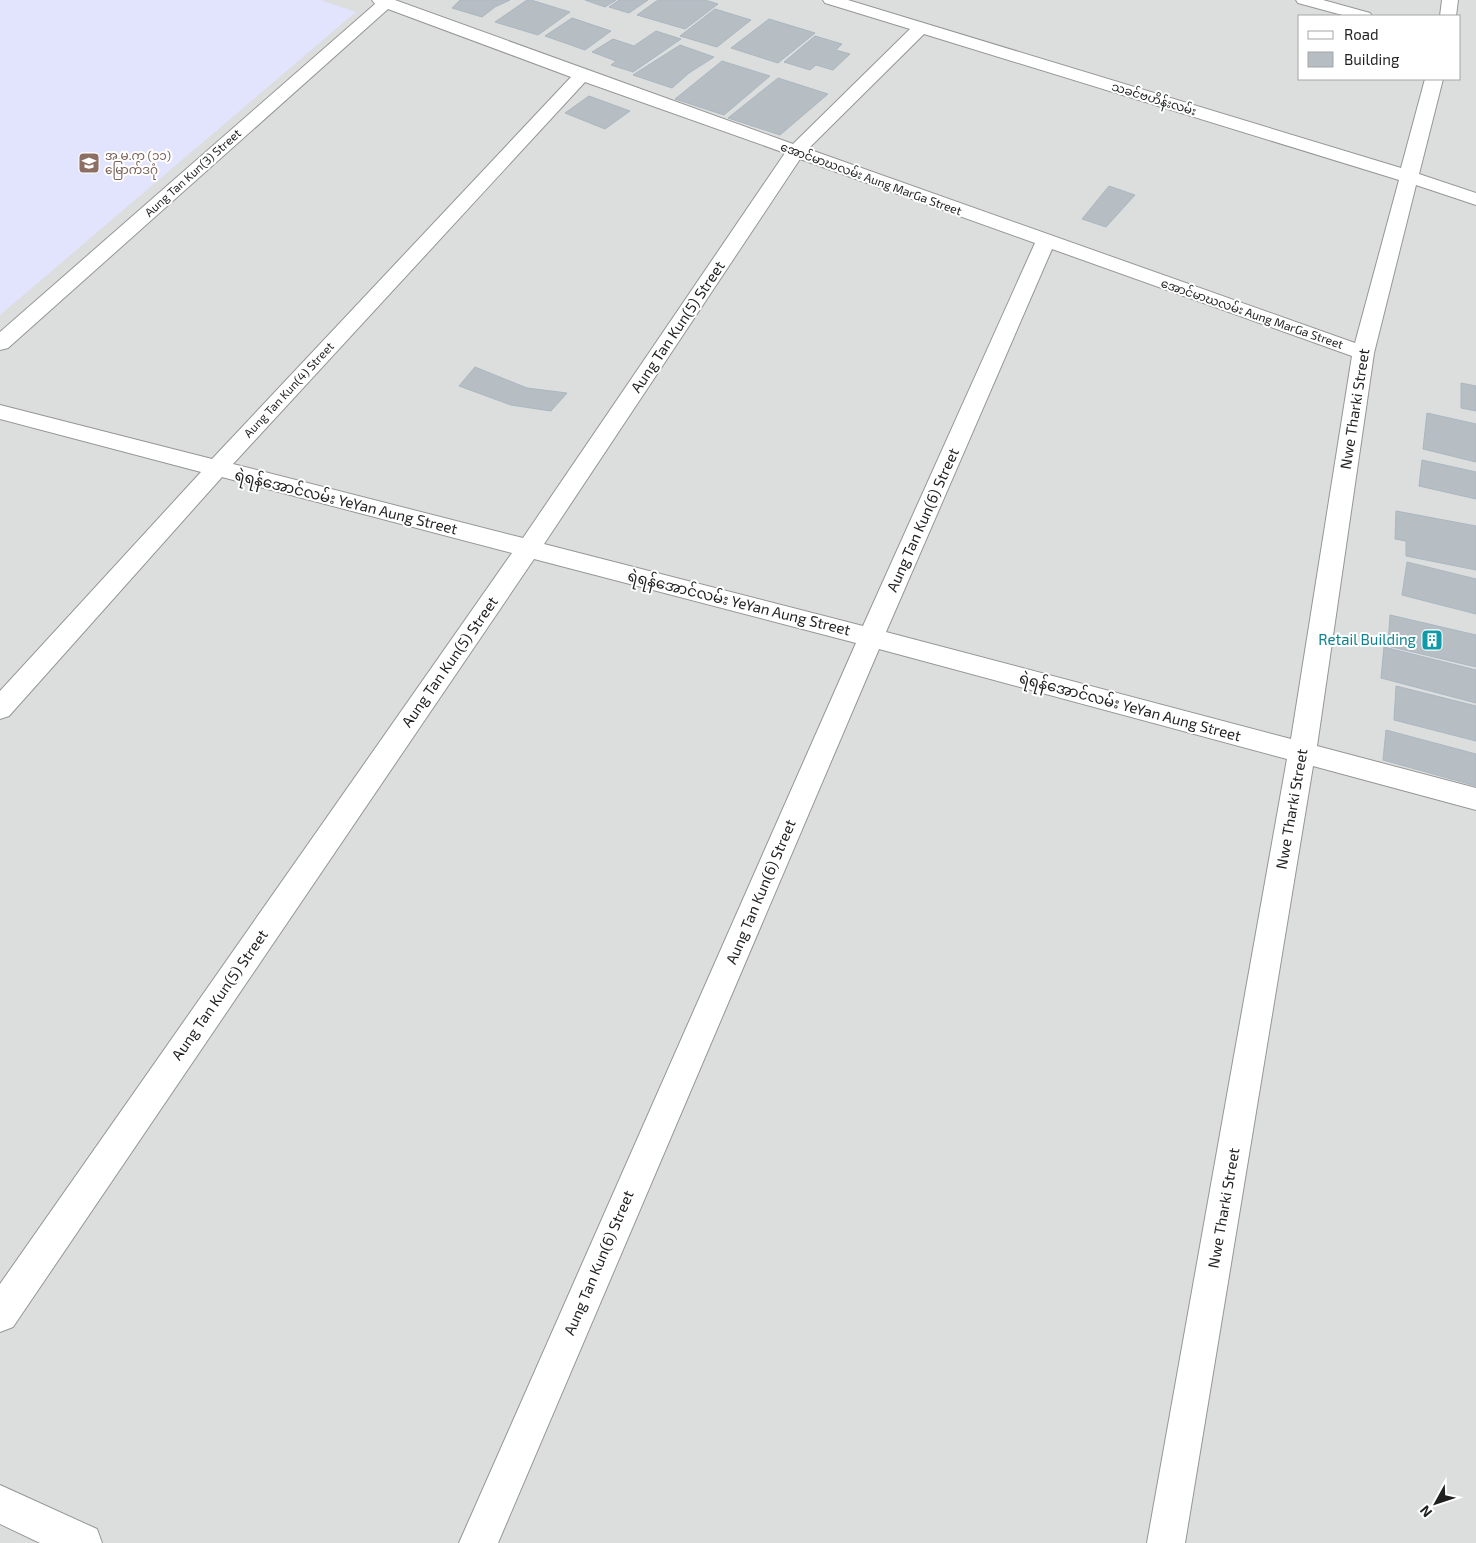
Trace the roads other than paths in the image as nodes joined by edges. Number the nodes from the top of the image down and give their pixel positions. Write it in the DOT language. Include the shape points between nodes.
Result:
graph roads {
  1 [pos="831,0"];
  2 [pos="1304,0"];
  3 [pos="1450,0"];
  4 [pos="383,1"];
  5 [pos="1360,15"];
  6 [pos="1448,15"];
  7 [pos="921,28"];
  8 [pos="582,75"];
  9 [pos="1434,80"];
  10 [pos="795,152"];
  11 [pos="1410,177"];
  12 [pos="1476,200"];
  13 [pos="1046,241"];
  14 [pos="0,343"];
  15 [pos="1362,353"];
  16 [pos="0,412"];
  17 [pos="216,469"];
  18 [pos="528,549"];
  19 [pos="871,637"];
  20 [pos="0,709"];
  21 [pos="1302,753"];
  22 [pos="1476,800"];
  23 [pos="0,1314"];
  24 [pos="0,1504"];
  25 [pos="83,1543"];
  26 [pos="478,1543"];
  27 [pos="1166,1543"];
  1 -- 7 [label="street, သခင်ဗဟိန်းလမ်း"];
  2 -- 5 [label="street"];
  3 -- 6 [label="street"];
  4 -- 8 [label="street, အောင်မာဃလမ်း Aung MarGa Street"];
  4 -- 14 [label="street, Aung Tan Kun(3) Street"];
  7 -- 10 [label="street, Aung Tan Kun(5) Street"];
  7 -- 11 [label="street, သခင်ဗဟိန်းလမ်း"];
  8 -- 10 [label="street, အောင်မာဃလမ်း Aung MarGa Street"];
  8 -- 17 [label="street, Aung Tan Kun(4) Street"];
  9 -- 11 [label="street, Nwe Tharki Street"];
  10 -- 13 [label="street, အောင်မာဃလမ်း Aung MarGa Street"];
  10 -- 18 [label="street, Aung Tan Kun(5) Street"];
  11 -- 12 [label="street, သခင်ဗဟိန်းလမ်း"];
  11 -- 15 [label="street, Nwe Tharki Street"];
  13 -- 15 [label="street, အောင်မာဃလမ်း Aung MarGa Street"];
  13 -- 19 [label="street, Aung Tan Kun(6) Street"];
  15 -- 21 [label="street, Nwe Tharki Street"];
  16 -- 17 [label="street, ရဲရန်အောင်လမ်း YeYan Aung Street"];
  17 -- 18 [label="street, ရဲရန်အောင်လမ်း YeYan Aung Street"];
  17 -- 20 [label="street, Aung Tan Kun(4) Street"];
  18 -- 19 [label="street, ရဲရန်အောင်လမ်း YeYan Aung Street"];
  18 -- 23 [label="street, Aung Tan Kun(5) Street"];
  19 -- 21 [label="street, ရဲရန်အောင်လမ်း YeYan Aung Street"];
  19 -- 26 [label="street, Aung Tan Kun(6) Street"];
  21 -- 22 [label="street, ရဲရန်အောင်လမ်း YeYan Aung Street"];
  21 -- 27 [label="street, Nwe Tharki Street"];
  24 -- 25 [label="street"];
}
